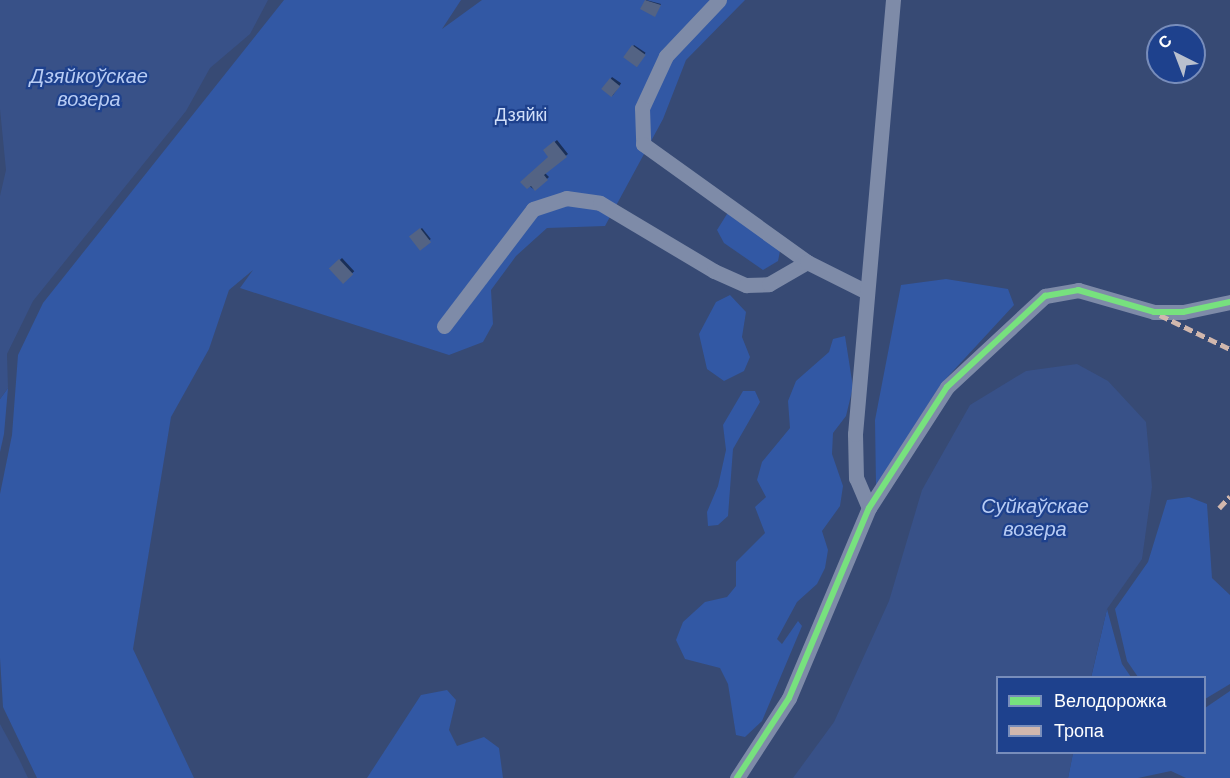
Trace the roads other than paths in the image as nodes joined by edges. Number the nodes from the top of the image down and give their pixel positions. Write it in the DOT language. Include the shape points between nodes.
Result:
graph roads {
  1 [pos="719,0"];
  2 [pos="893,0"];
  3 [pos="807,262"];
  4 [pos="867,292"];
  5 [pos="1230,302"];
  6 [pos="444,326"];
  7 [pos="869,508"];
  8 [pos="737,778"];
  1 -- 3 [label="street" via="666,56 642,108 643,144"];
  2 -- 4 [label="street"];
  3 -- 4 [label="street"];
  3 -- 6 [label="street" via="769,284 746,285 600,203 566,198 533,209"];
  4 -- 7 [label="street" via="855,434 856,478"];
  5 -- 7 [label="street" via="1183,312 1154,312 1078,290 1045,296 947,387"];
  7 -- 8 [label="street" via="789,698"];
}
